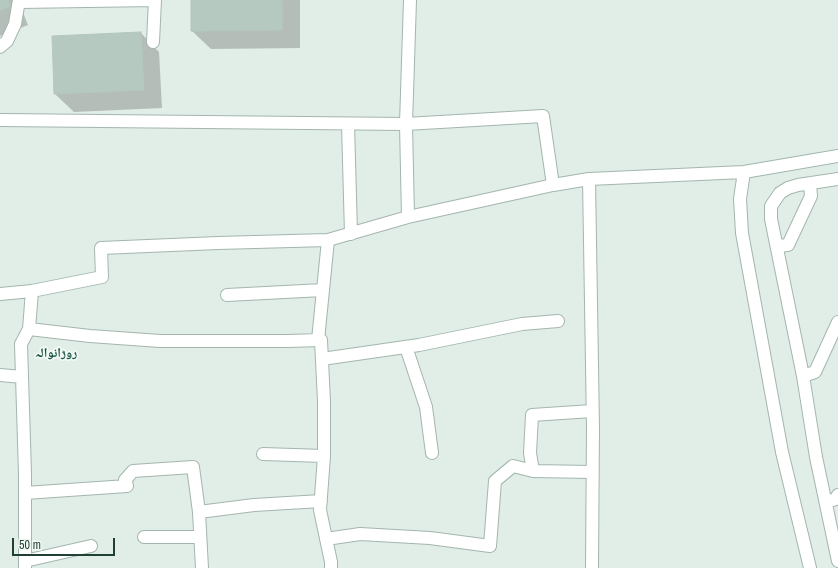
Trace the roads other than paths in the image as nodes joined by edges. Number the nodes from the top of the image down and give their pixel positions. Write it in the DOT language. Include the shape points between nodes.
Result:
graph roads {
  1 [pos="155,0"];
  2 [pos="410,0"];
  3 [pos="19,1"];
  4 [pos="153,42"];
  5 [pos="0,47"];
  6 [pos="0,120"];
  7 [pos="348,124"];
  8 [pos="406,124"];
  9 [pos="838,156"];
  10 [pos="744,172"];
  11 [pos="589,179"];
  12 [pos="838,179"];
  13 [pos="810,184"];
  14 [pos="553,185"];
  15 [pos="408,217"];
  16 [pos="351,234"];
  17 [pos="328,240"];
  18 [pos="777,246"];
  19 [pos="323,290"];
  20 [pos="32,291"];
  21 [pos="0,294"];
  22 [pos="227,295"];
  23 [pos="558,321"];
  24 [pos="838,322"];
  25 [pos="29,329"];
  26 [pos="318,340"];
  27 [pos="406,346"];
  28 [pos="322,359"];
  29 [pos="0,375"];
  30 [pos="803,376"];
  31 [pos="22,377"];
  32 [pos="592,411"];
  33 [pos="432,453"];
  34 [pos="263,454"];
  35 [pos="324,456"];
  36 [pos="532,470"];
  37 [pos="592,472"];
  38 [pos="25,493"];
  39 [pos="838,495"];
  40 [pos="321,501"];
  41 [pos="826,502"];
  42 [pos="199,512"];
  43 [pos="835,532"];
  44 [pos="144,537"];
  45 [pos="200,537"];
  46 [pos="326,539"];
  47 [pos="91,546"];
  48 [pos="838,561"];
  49 [pos="25,565"];
  50 [pos="202,568"];
  51 [pos="330,568"];
  52 [pos="592,568"];
  53 [pos="810,568"];
  1 -- 3 [label="street"];
  1 -- 4 [label="street"];
  2 -- 8 [label="street"];
  3 -- 5 [label="street" via="15,24 7,41"];
  6 -- 7 [label="street"];
  7 -- 8 [label="street"];
  7 -- 16 [label="street"];
  8 -- 14 [label="street" via="543,116"];
  8 -- 15 [label="street"];
  9 -- 10 [label="street"];
  10 -- 11 [label="street"];
  10 -- 53 [label="street" via="740,199 742,233 782,452"];
  11 -- 14 [label="street"];
  11 -- 32 [label="street"];
  12 -- 13 [label="street"];
  13 -- 18 [label="street" via="811,196 788,245"];
  13 -- 18 [label="street" via="788,188 773,202 771,219"];
  14 -- 15 [label="street"];
  15 -- 16 [label="street"];
  16 -- 17 [label="street"];
  17 -- 19 [label="street"];
  17 -- 20 [label="street" via="101,248 102,277"];
  18 -- 30 [label="street"];
  19 -- 22 [label="street"];
  19 -- 26 [label="street"];
  20 -- 21 [label="street"];
  20 -- 25 [label="street"];
  23 -- 27 [label="street" via="522,324"];
  24 -- 30 [label="street" via="815,372"];
  25 -- 26 [label="street" via="160,341"];
  25 -- 31 [label="street" via="22,344"];
  26 -- 28 [label="street" via="322,340"];
  27 -- 28 [label="street"];
  27 -- 33 [label="street" via="426,407"];
  28 -- 35 [label="street"];
  29 -- 31 [label="street"];
  30 -- 41 [label="street"];
  31 -- 38 [label="street"];
  32 -- 36 [label="street" via="532,415"];
  32 -- 37 [label="street"];
  34 -- 35 [label="street"];
  35 -- 40 [label="street"];
  36 -- 37 [label="street"];
  36 -- 46 [label="street" via="512,466 495,481 490,546 430,538 360,534"];
  37 -- 52 [label="street"];
  38 -- 42 [label="street" via="127,486 125,480 133,471 193,467"];
  38 -- 49 [label="street"];
  39 -- 41 [label="street" via="836,499"];
  40 -- 42 [label="street" via="254,505"];
  40 -- 46 [label="street" via="320,510"];
  41 -- 43 [label="street"];
  42 -- 45 [label="street"];
  43 -- 48 [label="street"];
  44 -- 45 [label="street"];
  45 -- 50 [label="street"];
  46 -- 51 [label="street"];
  47 -- 49 [label="street"];
}
